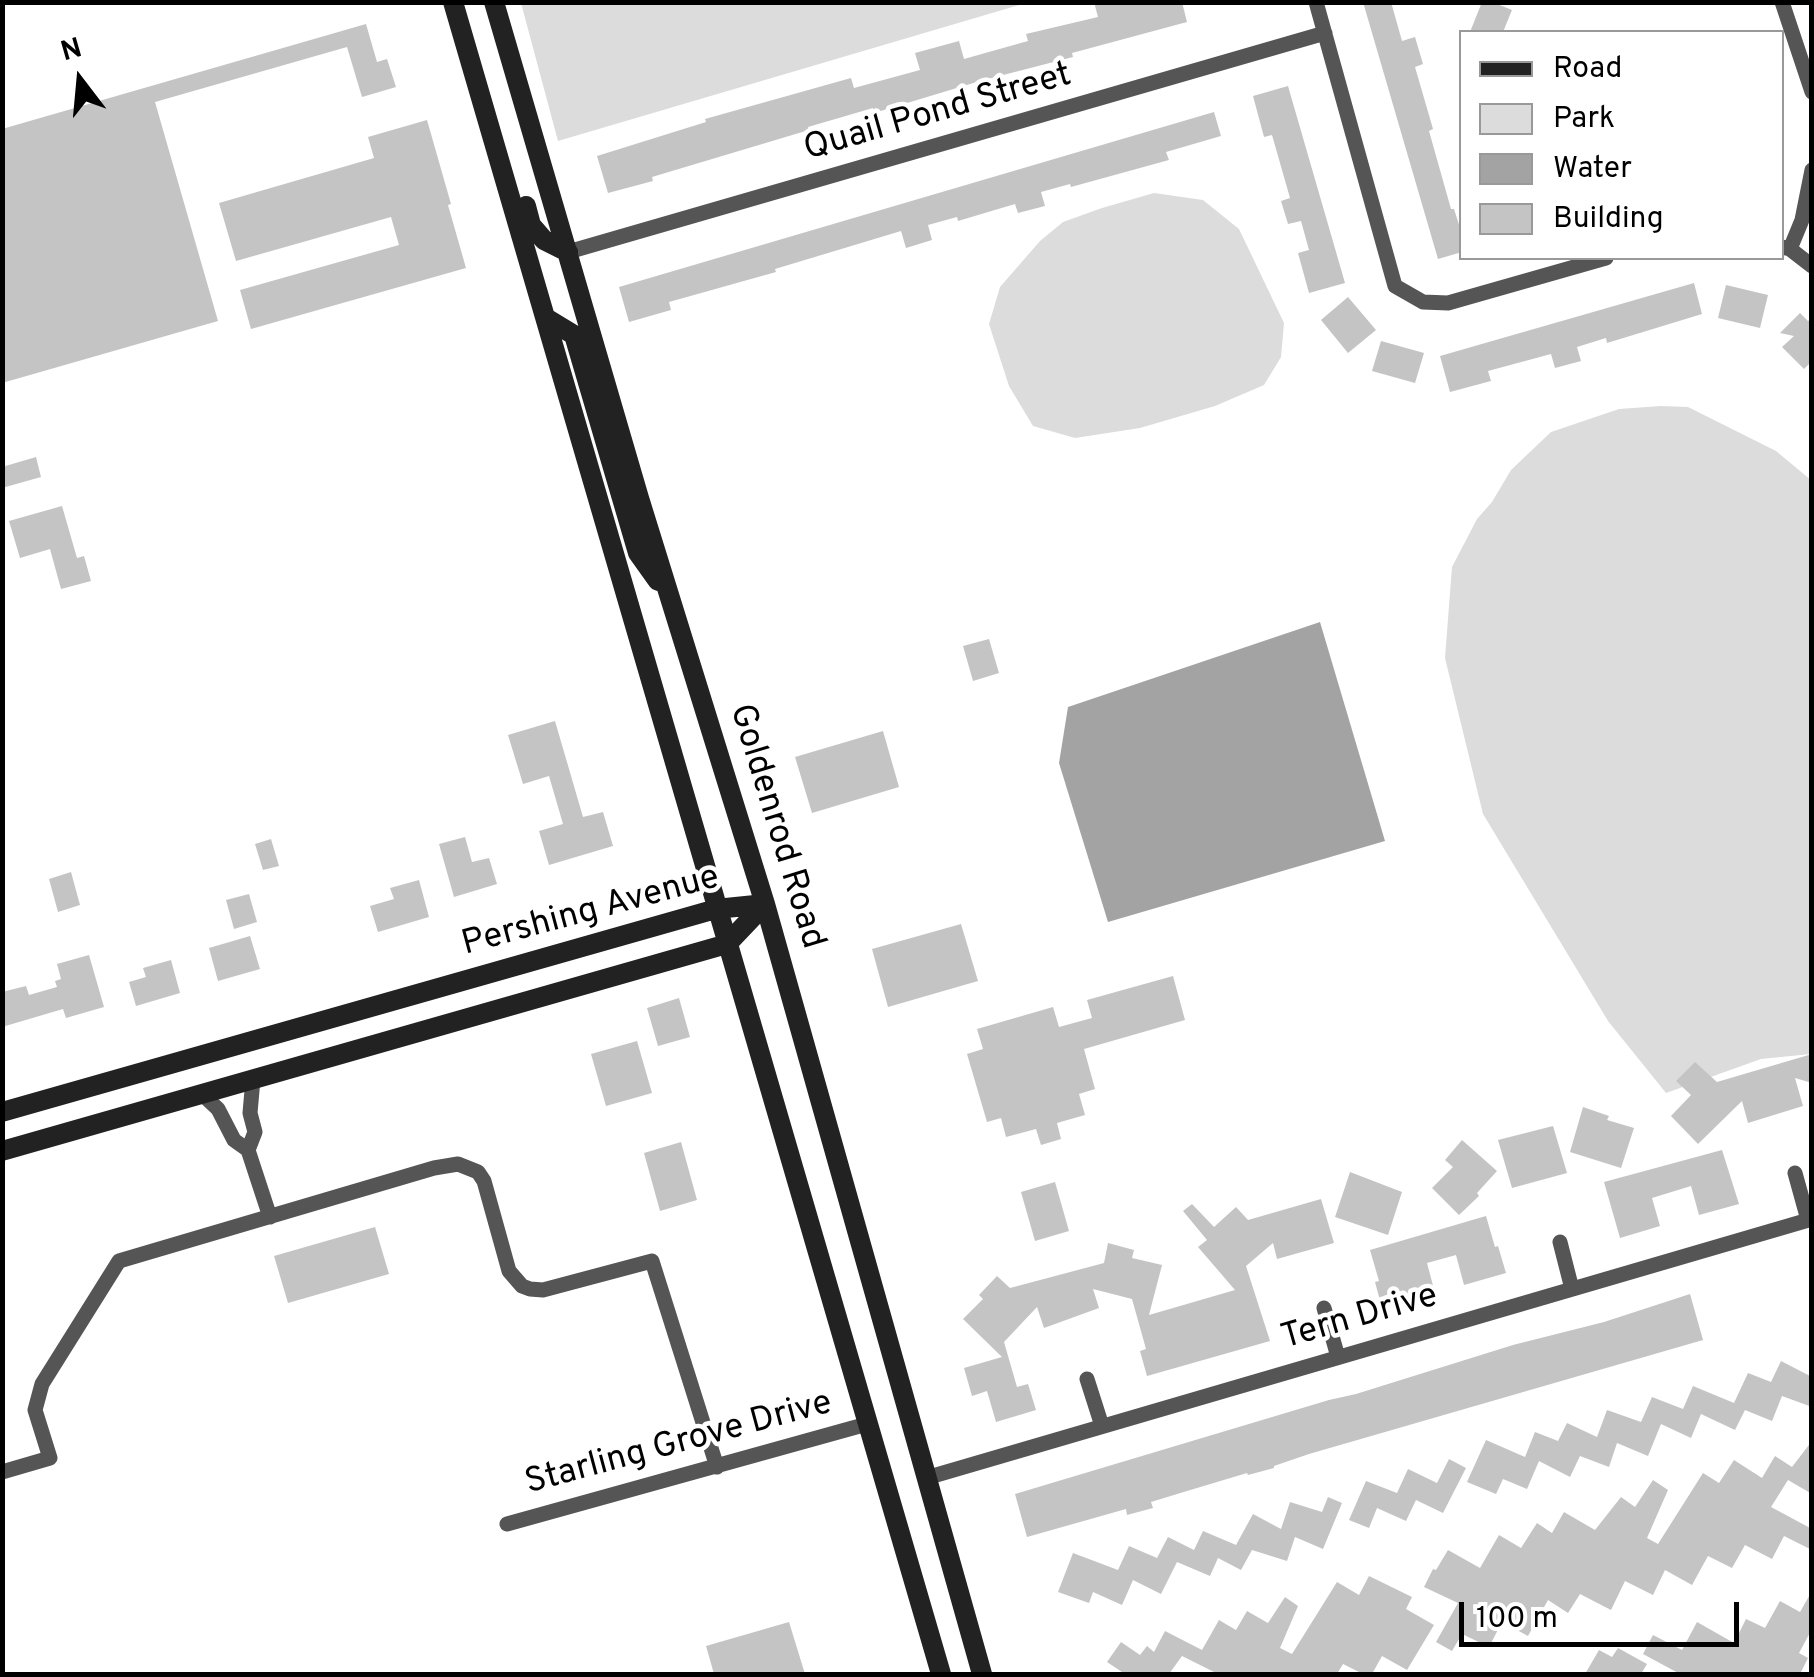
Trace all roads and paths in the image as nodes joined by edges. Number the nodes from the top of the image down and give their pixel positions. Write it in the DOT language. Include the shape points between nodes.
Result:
graph roads {
  1 [pos="453,2"];
  2 [pos="467,2"];
  3 [pos="494,2"];
  4 [pos="1316,2"];
  5 [pos="1782,2"];
  6 [pos="1326,32"];
  7 [pos="1812,92"];
  8 [pos="1812,170"];
  9 [pos="1786,248"];
  10 [pos="568,252"];
  11 [pos="1599,260"];
  12 [pos="1812,266"];
  13 [pos="546,318"];
  14 [pos="671,598"];
  15 [pos="766,904"];
  16 [pos="716,909"];
  17 [pos="726,944"];
  18 [pos="253,1079"];
  19 [pos="202,1094"];
  20 [pos="2,1112"];
  21 [pos="2,1150"];
  22 [pos="248,1150"];
  23 [pos="1795,1173"];
  24 [pos="270,1216"];
  25 [pos="1810,1219"];
  26 [pos="1560,1242"];
  27 [pos="1572,1289"];
  28 [pos="1324,1308"];
  29 [pos="1338,1357"];
  30 [pos="1088,1379"];
  31 [pos="867,1424"];
  32 [pos="1102,1426"];
  33 [pos="716,1466"];
  34 [pos="2,1472"];
  35 [pos="926,1478"];
  36 [pos="507,1524"];
  37 [pos="940,1674"];
  38 [pos="982,1674"];
  1 -- 13 [label="main road"];
  2 -- 10 [label="main road" via="531,225"];
  3 -- 10 [label="main road, Goldenrod Road"];
  4 -- 6 [label="street"];
  5 -- 7 [label="street"];
  6 -- 10 [label="street, Quail Pond Street"];
  6 -- 11 [label="street" via="1396,286 1423,302 1448,303"];
  8 -- 9 [label="street" via="1802,220"];
  9 -- 12 [label="street"];
  10 -- 14 [label="main road, Goldenrod Road"];
  13 -- 14 [label="main road" via="574,335 638,553"];
  13 -- 16 [label="main road"];
  14 -- 15 [label="main road, Goldenrod Road"];
  15 -- 16 [label="main road, Pershing Avenue"];
  15 -- 17 [label="main road, Pershing Avenue"];
  15 -- 35 [label="main road, Goldenrod Road"];
  16 -- 17 [label="main road"];
  16 -- 20 [label="main road, Pershing Avenue"];
  17 -- 18 [label="main road, Pershing Avenue"];
  17 -- 31 [label="main road"];
  18 -- 19 [label="main road, Pershing Avenue"];
  18 -- 22 [label="street" via="255,1132"];
  19 -- 21 [label="main road, Pershing Avenue"];
  19 -- 22 [label="street"];
  22 -- 24 [label="street"];
  23 -- 25 [label="street"];
  24 -- 33 [label="street" via="458,1164 484,1181 510,1272 530,1290 652,1260"];
  24 -- 34 [label="street" via="119,1261 42,1384 35,1410 50,1458"];
  25 -- 27 [label="street, Tern Drive"];
  26 -- 27 [label="street"];
  27 -- 29 [label="street, Tern Drive"];
  28 -- 29 [label="street"];
  29 -- 32 [label="street, Tern Drive"];
  30 -- 32 [label="street"];
  31 -- 33 [label="street, Starling Grove Drive"];
  31 -- 37 [label="main road"];
  32 -- 35 [label="street, Tern Drive"];
  33 -- 36 [label="street, Starling Grove Drive"];
  35 -- 38 [label="main road, Goldenrod Road"];
}
